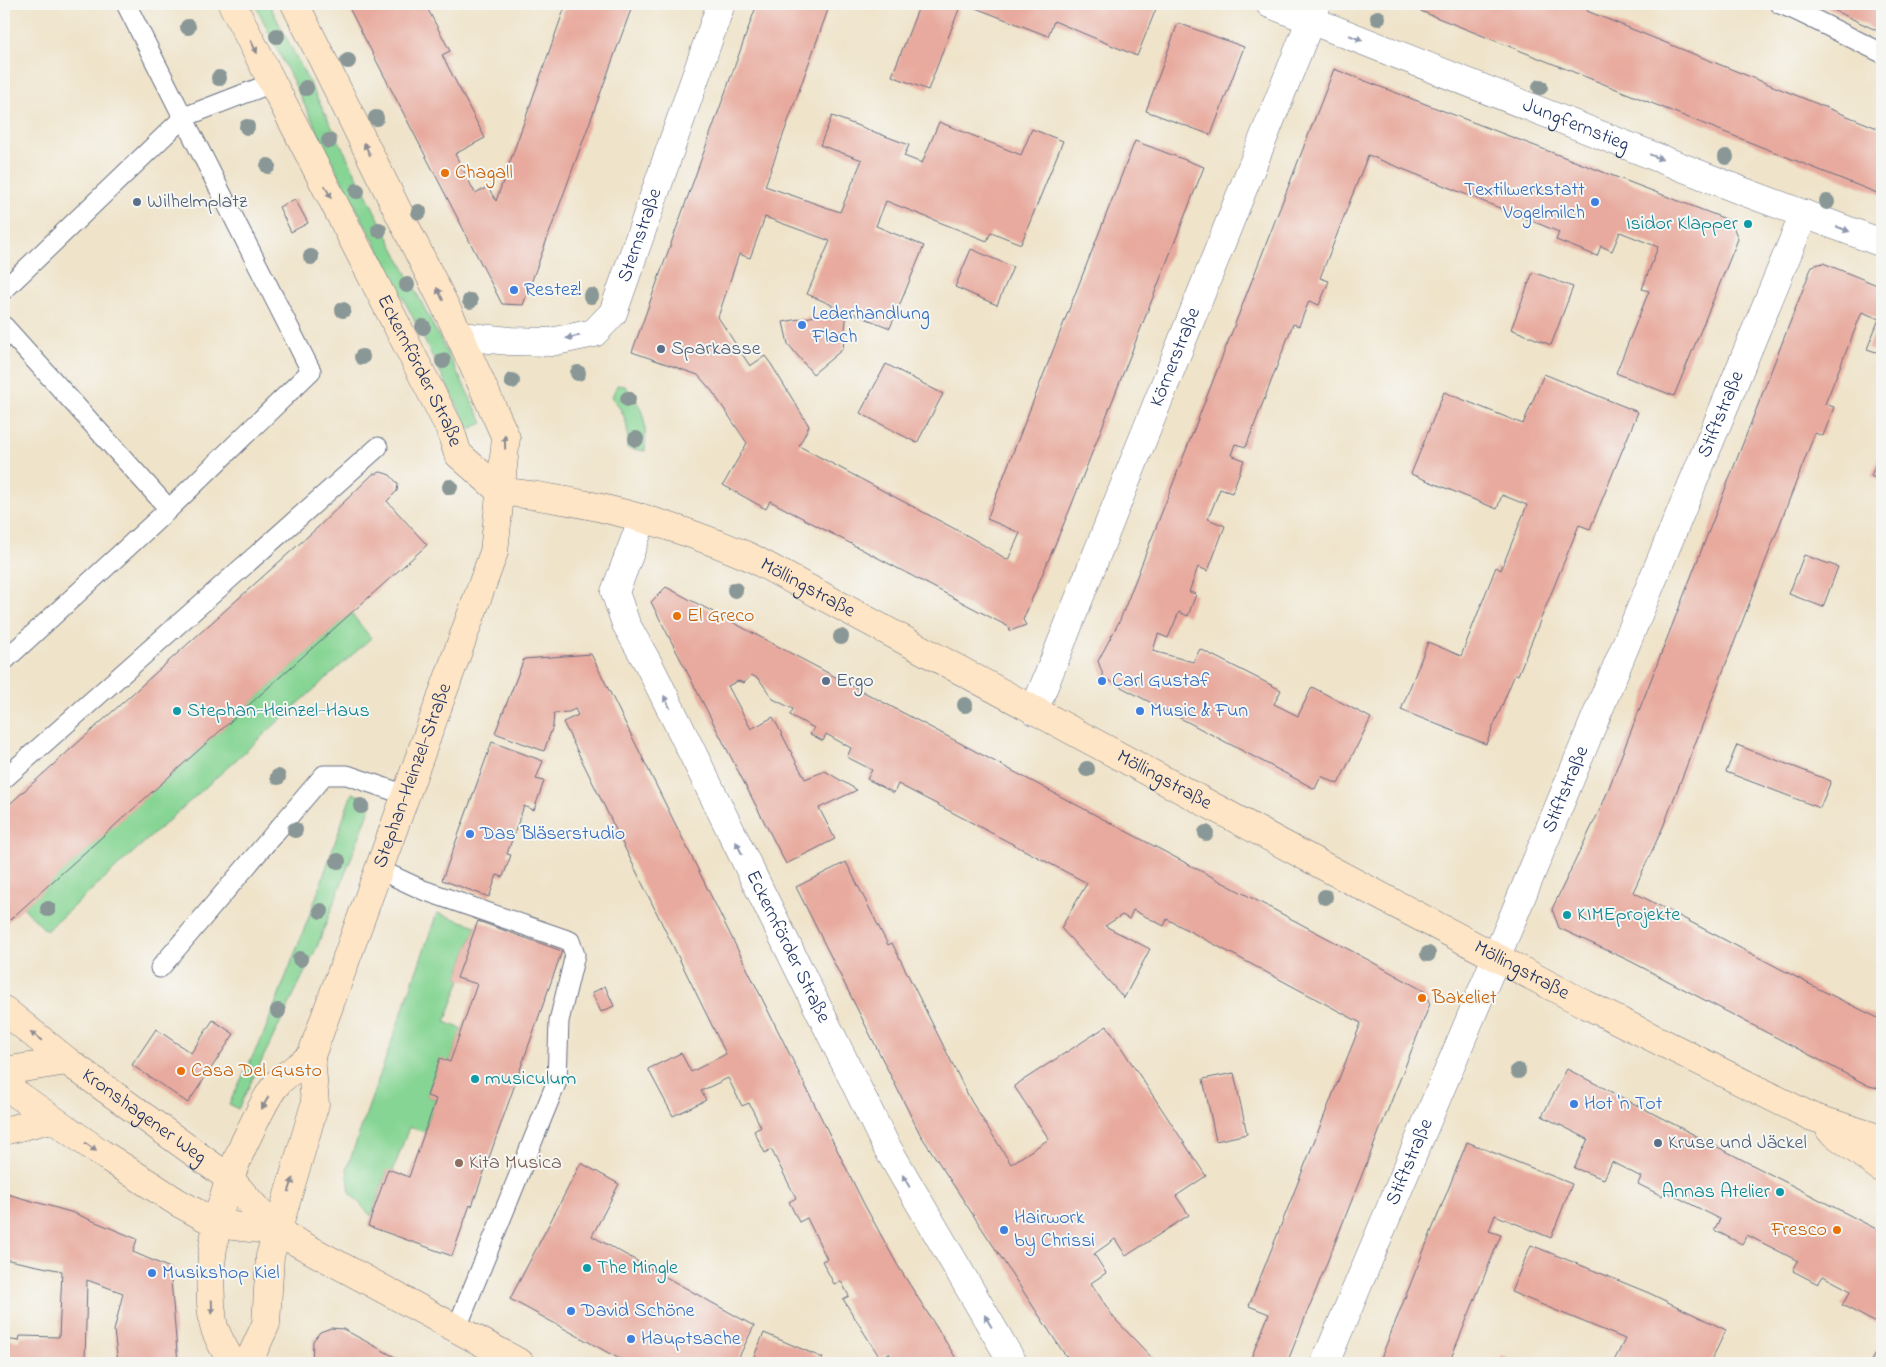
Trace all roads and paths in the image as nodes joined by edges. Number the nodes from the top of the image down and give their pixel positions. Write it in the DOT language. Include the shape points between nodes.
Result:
graph roads {
  1 [pos="126,4"];
  2 [pos="232,4"];
  3 [pos="295,4"];
  4 [pos="721,4"];
  5 [pos="1270,4"];
  6 [pos="1792,6"];
  7 [pos="1314,12"];
  8 [pos="1882,53"];
  9 [pos="272,83"];
  10 [pos="184,117"];
  11 [pos="1804,214"];
  12 [pos="1882,244"];
  13 [pos="4,290"];
  14 [pos="4,326"];
  15 [pos="460,336"];
  16 [pos="378,447"];
  17 [pos="500,491"];
  18 [pos="169,509"];
  19 [pos="643,518"];
  20 [pos="4,660"];
  21 [pos="1034,711"];
  22 [pos="4,779"];
  23 [pos="406,795"];
  24 [pos="378,869"];
  25 [pos="1496,958"];
  26 [pos="160,968"];
  27 [pos="4,1010"];
  28 [pos="311,1056"];
  29 [pos="68,1061"];
  30 [pos="4,1071"];
  31 [pos="4,1085"];
  32 [pos="1812,1117"];
  33 [pos="51,1119"];
  34 [pos="4,1131"];
  35 [pos="1882,1139"];
  36 [pos="1882,1169"];
  37 [pos="229,1178"];
  38 [pos="217,1224"];
  39 [pos="276,1231"];
  40 [pos="456,1330"];
  41 [pos="232,1363"];
  42 [pos="248,1363"];
  43 [pos="520,1363"];
  44 [pos="1013,1363"];
  45 [pos="1325,1363"];
  1 -- 10 [label="lane"];
  2 -- 9 [label="main road, Eckernförder Straße, one-way"];
  15 -- 3 [label="main road, one-way"];
  4 -- 15 [label="street, Sternstraße, one-way" via="613,313 594,333 551,342"];
  5 -- 7 [label="street, Jungfernstieg"];
  6 -- 8 [label="lane"];
  7 -- 11 [label="street, Jungfernstieg, one-way"];
  7 -- 21 [label="street, Körnerstraße"];
  9 -- 10 [label="lane"];
  9 -- 17 [label="main road, Eckernförder Straße, one-way" via="450,429 458,454"];
  10 -- 13 [label="lane"];
  10 -- 18 [label="lane" via="311,371"];
  11 -- 12 [label="street, Jungfernstieg, one-way"];
  11 -- 25 [label="street, Stiftstraße"];
  14 -- 18 [label="lane"];
  17 -- 15 [label="main road, one-way" via="506,438"];
  16 -- 22 [label="lane"];
  17 -- 19 [label="main road, Möllingstraße" via="559,498"];
  17 -- 23 [label="main road, Stephan-Heinzel-Straße" via="494,552"];
  18 -- 20 [label="lane"];
  19 -- 21 [label="main road, Möllingstraße" via="712,541 750,558"];
  44 -- 19 [label="street, Eckernförder Straße, one-way" via="885,1144 626,624 615,592"];
  21 -- 25 [label="main road, Möllingstraße"];
  23 -- 24 [label="main road, Stephan-Heinzel-Straße"];
  23 -- 26 [label="lane" via="347,775 324,775"];
  24 -- 28 [label="main road, Stephan-Heinzel-Straße"];
  24 -- 40 [label="lane" via="423,890 570,941 575,955 559,1021 557,1081"];
  25 -- 32 [label="main road, Möllingstraße"];
  25 -- 45 [label="street, Stiftstraße"];
  29 -- 27 [label="main road, Kronshagener Weg, one-way"];
  28 -- 37 [label="main road, Stephan-Heinzel-Straße, one-way" via="275,1086 241,1148"];
  39 -- 28 [label="main road, Stephan-Heinzel-Straße, one-way" via="315,1104"];
  29 -- 30 [label="main road"];
  29 -- 37 [label="main road, Kronshagener Weg"];
  31 -- 33 [label="main road, Kronshagener Weg"];
  32 -- 35 [label="main road, Möllingstraße"];
  32 -- 36 [label="main road, Möllingstraße"];
  33 -- 34 [label="main road"];
  33 -- 38 [label="main road, Kronshagener Weg, one-way"];
  37 -- 38 [label="main road, Stephan-Heinzel-Straße"];
  37 -- 39 [label="main road, Kronshagener Weg"];
  38 -- 39 [label="main road, Kronshagener Weg"];
  38 -- 41 [label="main road, Stephan-Heinzel-Straße, one-way" via="211,1268 213,1324"];
  39 -- 40 [label="main road, Kronshagener Weg"];
  39 -- 42 [label="main road, Stephan-Heinzel-Straße" via="270,1256 266,1324"];
  40 -- 43 [label="main road, Kronshagener Weg"];
}
